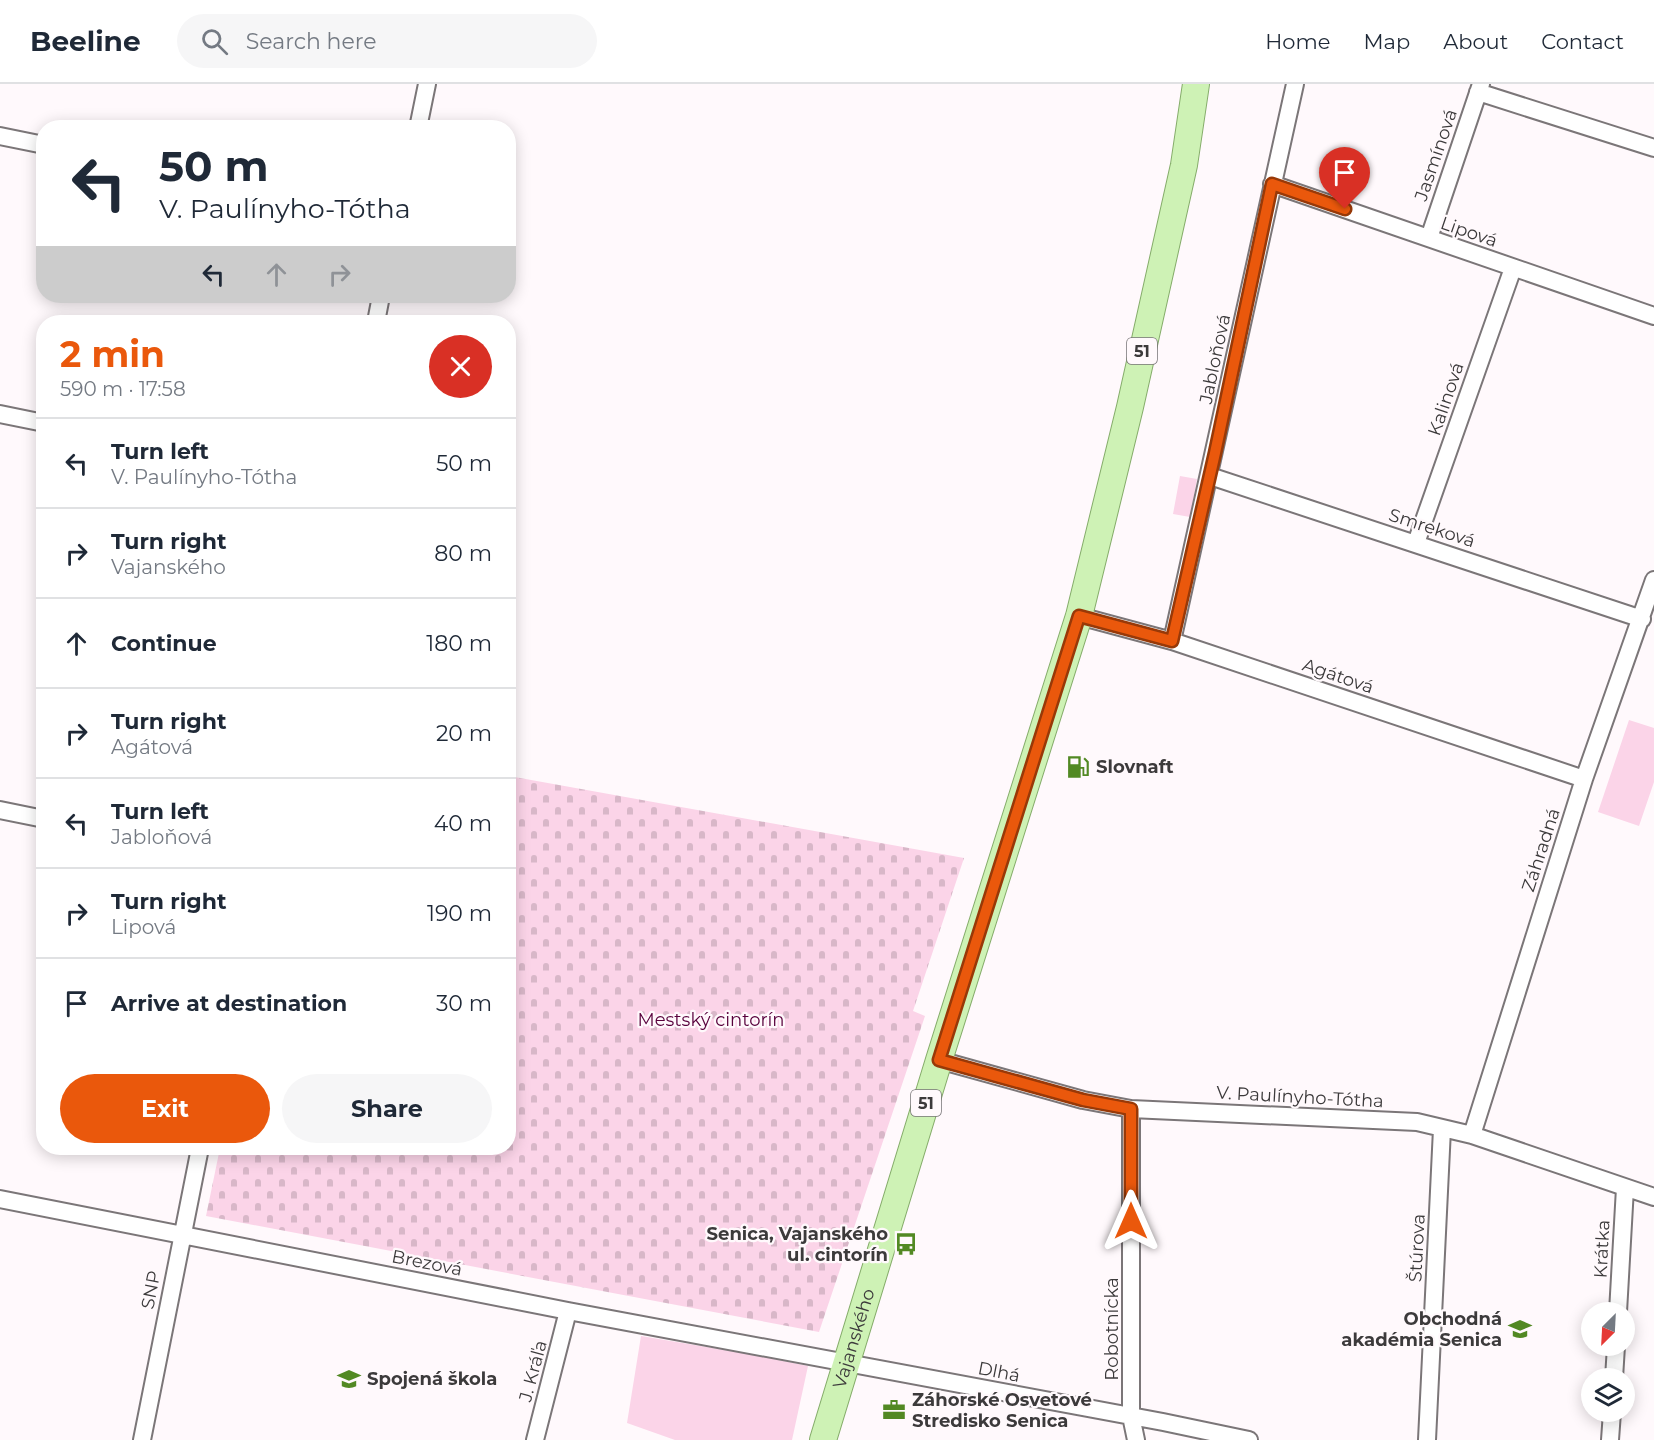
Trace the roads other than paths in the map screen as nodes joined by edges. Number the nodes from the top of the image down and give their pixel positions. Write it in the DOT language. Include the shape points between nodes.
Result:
graph roads {
  1 [pos="427,84"];
  2 [pos="1196,84"];
  3 [pos="1295,84"];
  4 [pos="1480,88"];
  5 [pos="420,120"];
  6 [pos="0,136"];
  7 [pos="36,143"];
  8 [pos="1654,148"];
  9 [pos="1272,184"];
  10 [pos="1429,238"];
  11 [pos="1513,268"];
  12 [pos="1654,316"];
  13 [pos="0,414"];
  14 [pos="36,421"];
  15 [pos="1210,476"];
  16 [pos="1416,543"];
  17 [pos="1654,580"];
  18 [pos="1079,616"];
  19 [pos="1642,619"];
  20 [pos="1172,641"];
  21 [pos="1584,779"];
  22 [pos="0,810"];
  23 [pos="36,817"];
  24 [pos="939,1060"];
  25 [pos="1131,1109"];
  26 [pos="1442,1129"];
  27 [pos="1472,1135"];
  28 [pos="198,1155"];
  29 [pos="1625,1188"];
  30 [pos="1654,1197"];
  31 [pos="0,1199"];
  32 [pos="181,1235"];
  33 [pos="1619,1302"];
  34 [pos="568,1311"];
  35 [pos="848,1363"];
  36 [pos="1131,1416"];
  37 [pos="1611,1422"];
  38 [pos="142,1440"];
  39 [pos="536,1440"];
  40 [pos="824,1440"];
  41 [pos="1136,1440"];
  42 [pos="1249,1440"];
  43 [pos="1427,1440"];
  44 [pos="1610,1440"];
  1 -- 5 [label="street"];
  2 -- 18 [label="main road, 51" via="1184,165"];
  3 -- 9 [label="street, Jabloňová"];
  4 -- 8 [label="street"];
  4 -- 10 [label="street, Jasmínová"];
  6 -- 7 [label="street"];
  9 -- 10 [label="street, Lipová"];
  9 -- 15 [label="street, Jabloňová"];
  10 -- 11 [label="street, Lipová"];
  11 -- 12 [label="street, Lipová"];
  11 -- 16 [label="street, Kalinová"];
  13 -- 14 [label="street"];
  15 -- 16 [label="street, Smreková"];
  15 -- 20 [label="street, Jabloňová"];
  16 -- 19 [label="street, Smreková"];
  17 -- 19 [label="street, Záhradná"];
  18 -- 20 [label="street, Agátová"];
  18 -- 24 [label="main road, Vajanského / 51"];
  19 -- 21 [label="street, Záhradná"];
  20 -- 21 [label="street, Agátová"];
  21 -- 27 [label="street, Záhradná"];
  22 -- 23 [label="street"];
  24 -- 25 [label="street, V. Paulínyho-Tótha" via="1083,1100"];
  24 -- 35 [label="main road, Vajanského / 51"];
  25 -- 26 [label="street, V. Paulínyho-Tótha" via="1417,1122"];
  25 -- 36 [label="street, Robotnícka"];
  26 -- 27 [label="street, V. Paulínyho-Tótha"];
  26 -- 43 [label="street, Štúrova"];
  27 -- 29 [label="street, V. Paulínyho-Tótha"];
  28 -- 32 [label="street, SNP"];
  29 -- 30 [label="street, V. Paulínyho-Tótha"];
  29 -- 33 [label="street, Krátka"];
  31 -- 32 [label="street, Brezová"];
  32 -- 34 [label="street, Brezová"];
  32 -- 38 [label="street, SNP"];
  34 -- 35 [label="street, Brezová"];
  34 -- 39 [label="street, J. Kráľa"];
  35 -- 36 [label="street, Dlhá"];
  35 -- 40 [label="main road, Vajanského / 51"];
  36 -- 41 [label="street, Robotnícka"];
  36 -- 42 [label="street, Dlhá"];
  37 -- 44 [label="street"];
}
